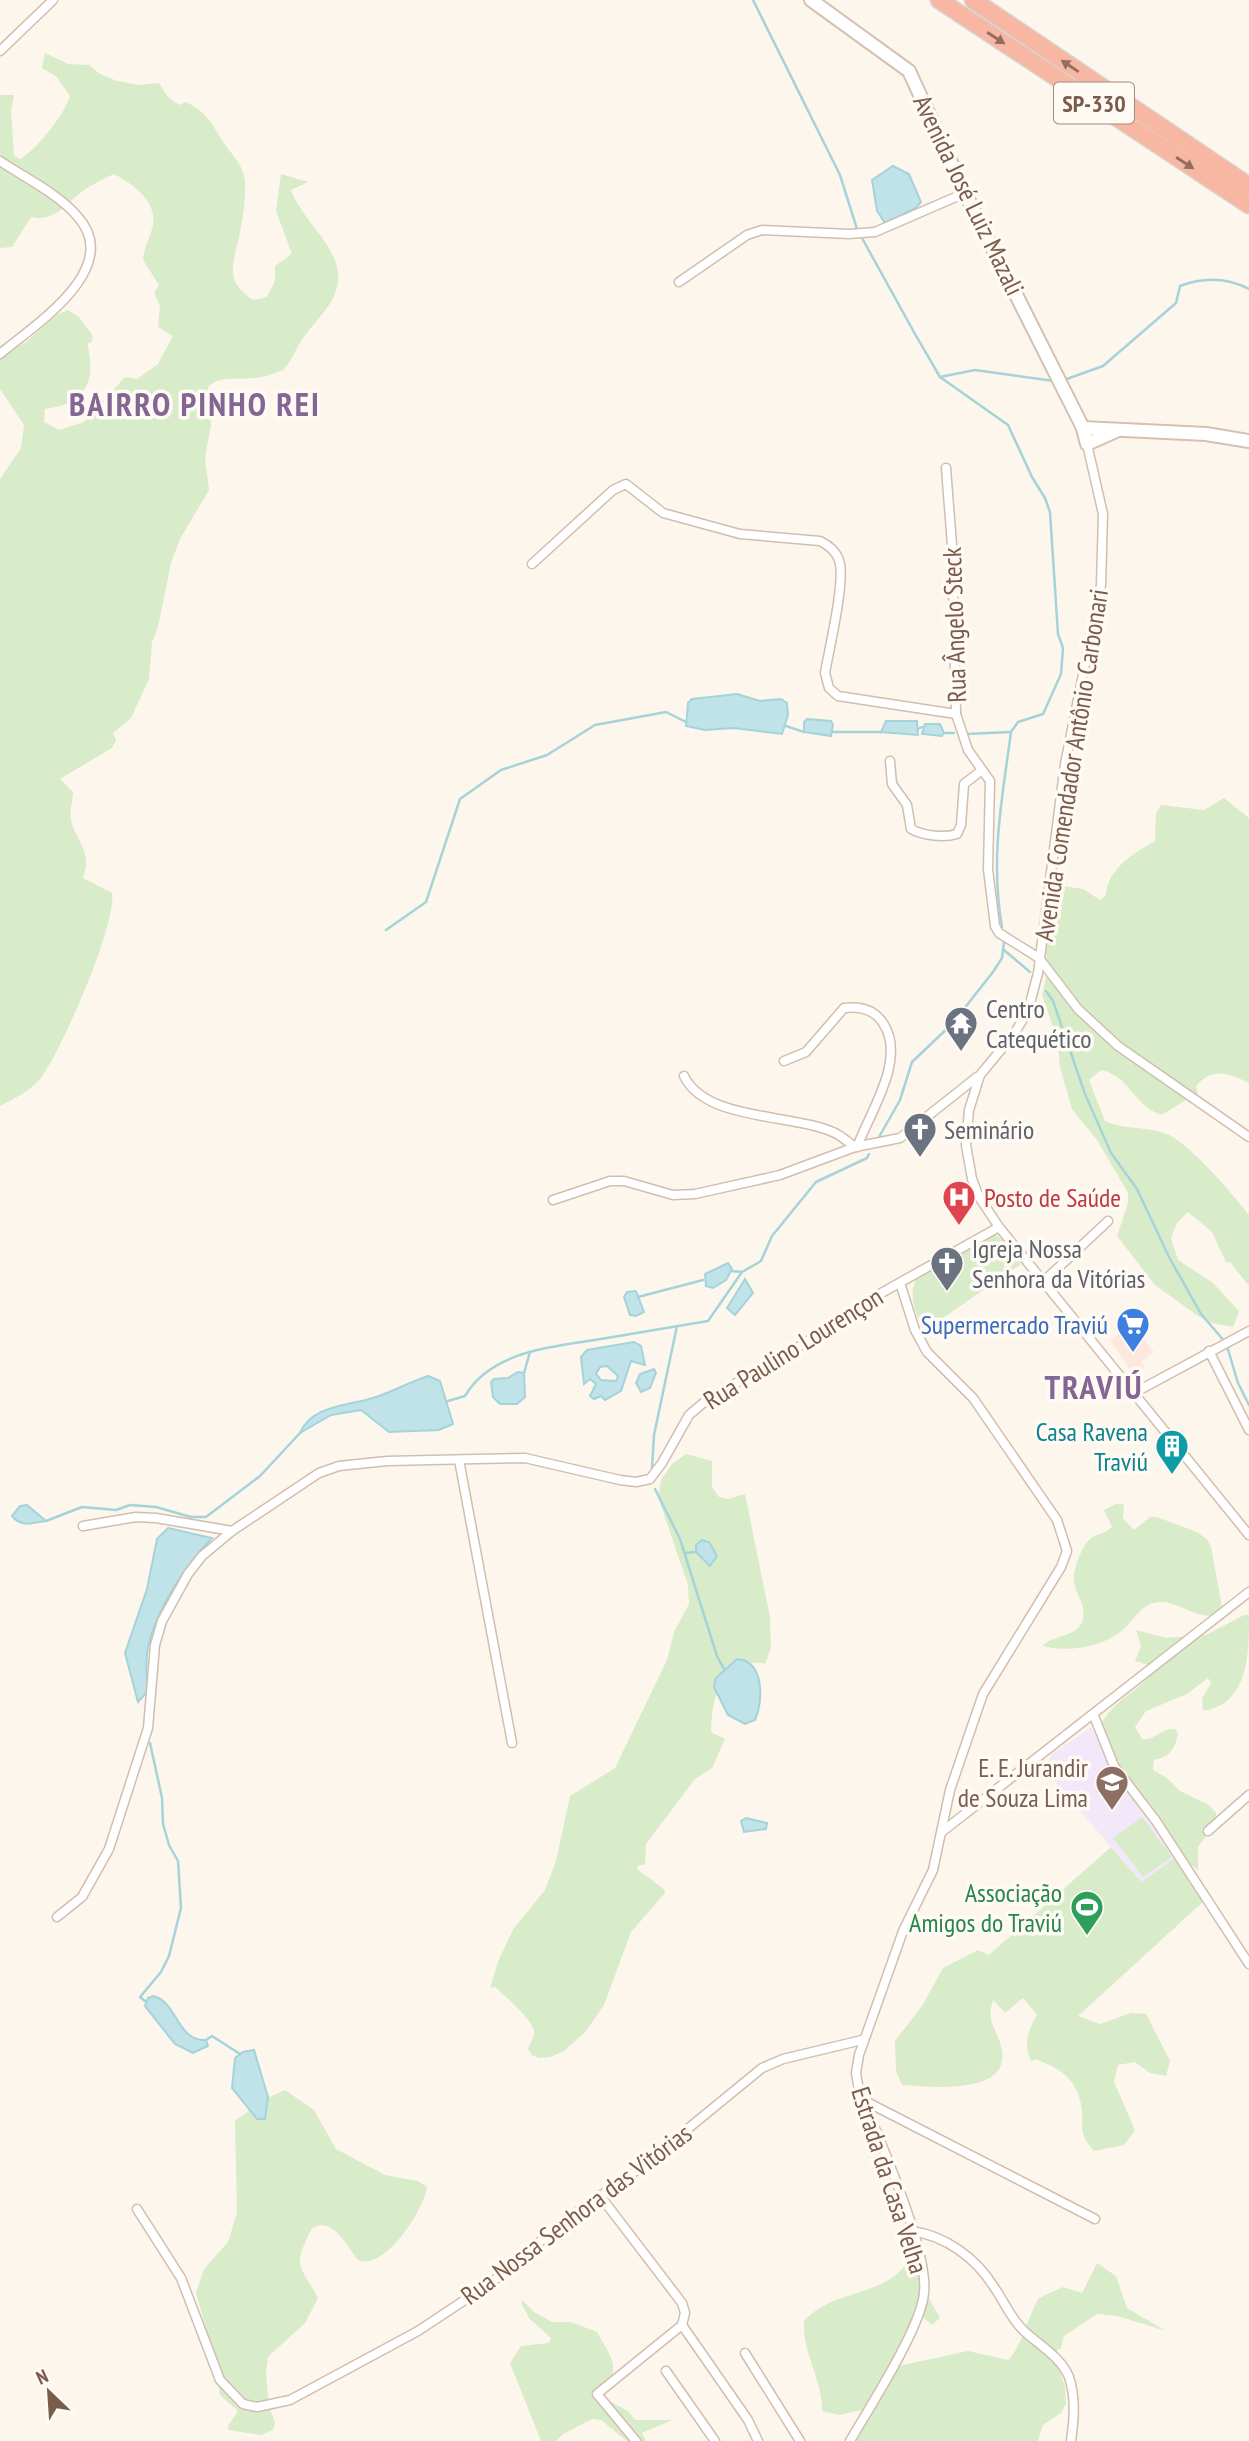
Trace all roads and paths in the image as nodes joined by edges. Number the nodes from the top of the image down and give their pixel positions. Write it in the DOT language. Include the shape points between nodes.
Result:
graph roads {
  1 [pos="53,0"];
  2 [pos="811,0"];
  3 [pos="939,0"];
  4 [pos="977,3"];
  5 [pos="0,51"];
  6 [pos="0,161"];
  7 [pos="1249,186"];
  8 [pos="965,193"];
  9 [pos="1249,205"];
  10 [pos="679,282"];
  11 [pos="0,354"];
  12 [pos="1083,428"];
  13 [pos="1116,431"];
  14 [pos="1249,440"];
  15 [pos="1087,444"];
  16 [pos="946,468"];
  17 [pos="532,564"];
  18 [pos="956,714"];
  19 [pos="890,761"];
  20 [pos="982,770"];
  21 [pos="1040,958"];
  22 [pos="784,1061"];
  23 [pos="980,1075"];
  24 [pos="684,1076"];
  25 [pos="1249,1137"];
  26 [pos="856,1147"];
  27 [pos="553,1200"];
  28 [pos="1108,1221"];
  29 [pos="999,1227"];
  30 [pos="1044,1281"];
  31 [pos="900,1283"];
  32 [pos="1249,1331"];
  33 [pos="1209,1351"];
  34 [pos="1134,1393"];
  35 [pos="1249,1430"];
  36 [pos="459,1460"];
  37 [pos="83,1527"];
  38 [pos="232,1531"];
  39 [pos="1249,1535"];
  40 [pos="1249,1592"];
  41 [pos="1094,1716"];
  42 [pos="512,1743"];
  43 [pos="1249,1795"];
  44 [pos="943,1831"];
  45 [pos="1208,1831"];
  46 [pos="57,1917"];
  47 [pos="1249,1964"];
  48 [pos="862,2040"];
  49 [pos="863,2101"];
  50 [pos="601,2197"];
  51 [pos="137,2209"];
  52 [pos="1095,2219"];
  53 [pos="912,2231"];
  54 [pos="682,2325"];
  55 [pos="745,2353"];
  56 [pos="666,2371"];
  57 [pos="636,2441"];
  58 [pos="715,2441"];
  59 [pos="758,2441"];
  60 [pos="800,2441"];
  61 [pos="849,2441"];
  62 [pos="1071,2441"];
  1 -- 5 [label="street"];
  2 -- 8 [label="main road, Avenida José Luiz Mazali" via="909,71"];
  3 -- 9 [label="highway, SP-330, one-way"];
  7 -- 4 [label="highway, SP-330, one-way"];
  6 -- 11 [label="street" via="79,218 90,247 88,266 73,293"];
  8 -- 10 [label="street" via="875,232 762,230 747,235"];
  8 -- 12 [label="main road, Avenida José Luiz Mazali"];
  12 -- 13 [label="main road"];
  12 -- 15 [label="main road, Avenida Comendador Antônio Carbonari"];
  13 -- 14 [label="main road"];
  13 -- 15 [label="main road"];
  15 -- 21 [label="street, Avenida Comendador Antônio Carbonari" via="1103,514 1101,585 1065,764"];
  16 -- 18 [label="street, Rua Ângelo Steck"];
  17 -- 18 [label="street" via="612,490 626,484 663,513 740,534 820,541 834,553 840,569 825,673 829,688 847,698"];
  18 -- 20 [label="street, Rua Ângelo Steck" via="968,750"];
  19 -- 20 [label="street" via="892,784 907,805 911,829 919,834 957,834 964,784"];
  20 -- 21 [label="street, Rua Ângelo Steck" via="992,793 988,856 995,926"];
  21 -- 23 [label="street, Avenida Comendador Antônio Carbonari" via="1028,1011"];
  21 -- 25 [label="street" via="1079,1009 1118,1046"];
  22 -- 26 [label="street" via="806,1052 844,1008 877,1015 891,1039 891,1060 875,1110"];
  23 -- 26 [label="street" via="900,1138"];
  23 -- 29 [label="street, Avenida Comendador Antônio Carbonari" via="969,1110 968,1160 979,1197"];
  24 -- 26 [label="street" via="700,1096 837,1134"];
  26 -- 27 [label="street" via="729,1188 673,1195 610,1181"];
  28 -- 30 [label="street"];
  29 -- 30 [label="street, Avenida Comendador Antônio Carbonari"];
  29 -- 31 [label="street, Rua Paulino Lourençon"];
  30 -- 34 [label="street, Avenida Comendador Antônio Carbonari"];
  31 -- 36 [label="street, Rua Paulino Lourençon" via="697,1406 650,1479 620,1480 525,1458"];
  31 -- 44 [label="street, Estrada da Casa Velha" via="927,1352 996,1427 1057,1520 1067,1551 984,1694 950,1790"];
  32 -- 33 [label="street"];
  33 -- 34 [label="street"];
  33 -- 35 [label="street"];
  34 -- 39 [label="street, Avenida Comendador Antônio Carbonari"];
  36 -- 38 [label="street, Rua Paulino Lourençon" via="338,1466 319,1473"];
  36 -- 42 [label="street"];
  37 -- 38 [label="street" via="136,1517"];
  38 -- 46 [label="street, Rua Paulino Lourençon" via="202,1556 162,1621 153,1661 148,1728 109,1849 82,1897"];
  40 -- 41 [label="street"];
  41 -- 44 [label="street"];
  41 -- 47 [label="street" via="1114,1766 1156,1821"];
  43 -- 45 [label="street"];
  44 -- 48 [label="street, Estrada da Casa Velha" via="933,1870 903,1931"];
  48 -- 49 [label="street, Estrada da Casa Velha" via="856,2073"];
  48 -- 50 [label="street, Rua Nossa Senhora das Vitórias" via="762,2068"];
  49 -- 52 [label="street"];
  49 -- 53 [label="street, Estrada da Casa Velha"];
  50 -- 51 [label="street, Rua Nossa Senhora das Vitórias" via="492,2282 418,2331 290,2400 257,2407 229,2392 181,2278"];
  50 -- 54 [label="street" via="682,2303"];
  53 -- 61 [label="street, Estrada da Casa Velha" via="924,2294 910,2332"];
  53 -- 62 [label="street" via="930,2234 971,2260 1023,2330 1058,2361 1073,2393"];
  54 -- 57 [label="street" via="597,2395"];
  54 -- 59 [label="street"];
  55 -- 60 [label="street"];
  56 -- 58 [label="street"];
}
